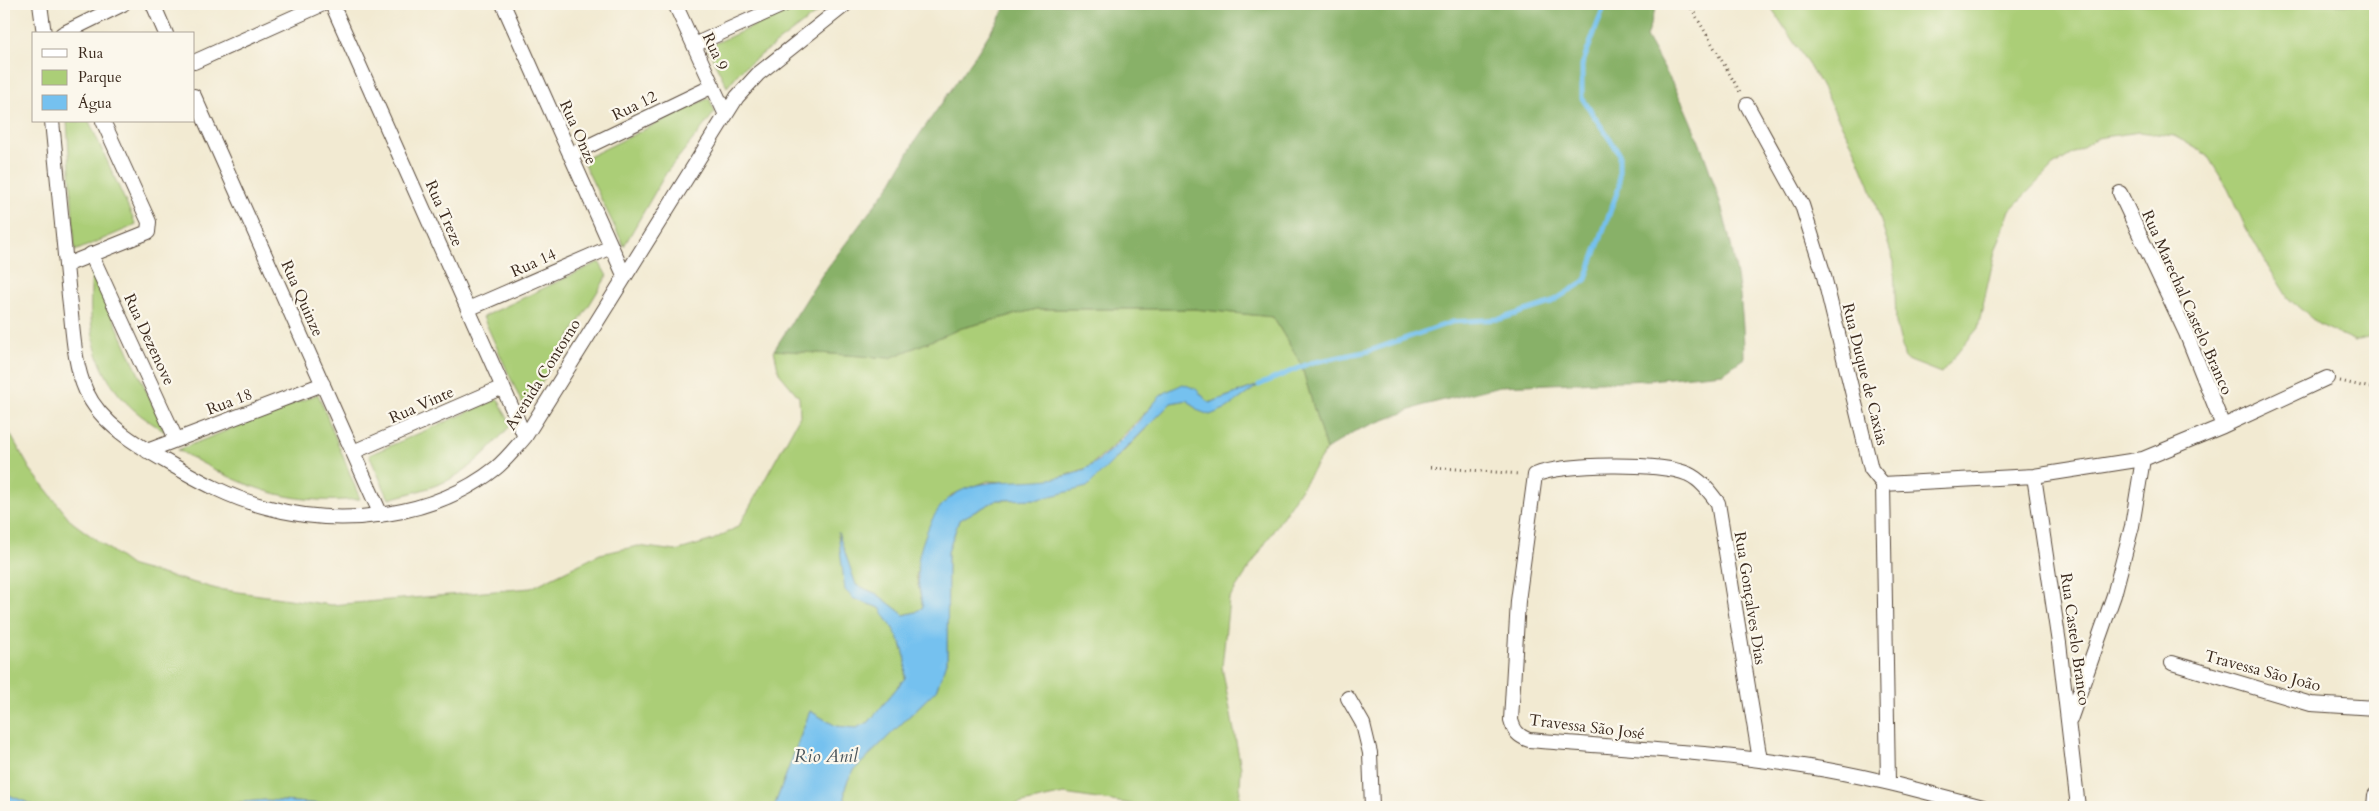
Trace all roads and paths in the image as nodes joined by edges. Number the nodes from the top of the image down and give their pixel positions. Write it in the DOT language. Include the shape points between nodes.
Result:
graph roads {
  1 [pos="40,4"];
  2 [pos="123,4"];
  3 [pos="153,4"];
  4 [pos="323,4"];
  5 [pos="332,4"];
  6 [pos="503,4"];
  7 [pos="675,4"];
  8 [pos="785,4"];
  9 [pos="844,4"];
  10 [pos="1689,4"];
  11 [pos="44,32"];
  12 [pos="66,32"];
  13 [pos="165,32"];
  14 [pos="694,45"];
  15 [pos="195,62"];
  16 [pos="713,86"];
  17 [pos="195,98"];
  18 [pos="1747,105"];
  19 [pos="726,113"];
  20 [pos="52,122"];
  21 [pos="103,122"];
  22 [pos="570,155"];
  23 [pos="2120,193"];
  24 [pos="611,247"];
  25 [pos="91,254"];
  26 [pos="66,265"];
  27 [pos="624,275"];
  28 [pos="468,309"];
  29 [pos="2327,378"];
  30 [pos="323,384"];
  31 [pos="503,387"];
  32 [pos="2375,389"];
  33 [pos="2223,426"];
  34 [pos="525,436"];
  35 [pos="176,439"];
  36 [pos="147,451"];
  37 [pos="353,452"];
  38 [pos="2143,459"];
  39 [pos="1431,467"];
  40 [pos="1535,475"];
  41 [pos="2034,476"];
  42 [pos="1883,484"];
  43 [pos="381,515"];
  44 [pos="2172,663"];
  45 [pos="1348,698"];
  46 [pos="2375,708"];
  47 [pos="2069,722"];
  48 [pos="1760,760"];
  49 [pos="1888,782"];
  50 [pos="2375,795"];
  51 [pos="1372,807"];
  52 [pos="1983,807"];
  53 [pos="2078,807"];
  54 [pos="2374,807"];
  1 -- 11 [label="street"];
  2 -- 12 [label="street"];
  3 -- 13 [label="street"];
  4 -- 15 [label="street"];
  5 -- 28 [label="street, Rua Treze"];
  6 -- 22 [label="street, Rua Onze"];
  7 -- 14 [label="street, Rua 9"];
  8 -- 14 [label="street"];
  9 -- 19 [label="street, Avenida Contorno" via="758,74"];
  10 -- 18 [label="path"];
  14 -- 16 [label="street, Rua 9"];
  16 -- 19 [label="street, Rua 9"];
  16 -- 22 [label="street, Rua 12"];
  17 -- 30 [label="street, Rua Quinze"];
  18 -- 42 [label="street, Rua Duque de Caxias" via="1802,205 1823,272 1871,469"];
  19 -- 27 [label="street, Avenida Contorno"];
  20 -- 26 [label="street, Avenida Contorno"];
  21 -- 25 [label="street" via="150,228 148,232"];
  22 -- 24 [label="street, Rua Onze"];
  23 -- 33 [label="street, Rua Marechal Castelo Branco" via="2186,333"];
  24 -- 27 [label="street, Rua Onze"];
  24 -- 28 [label="street, Rua 14"];
  25 -- 26 [label="street"];
  25 -- 35 [label="street, Rua Dezenove"];
  26 -- 36 [label="street, Avenida Contorno" via="75,352 86,392 104,418"];
  27 -- 34 [label="street, Avenida Contorno"];
  28 -- 31 [label="street, Rua Treze"];
  29 -- 32 [label="path"];
  29 -- 33 [label="street"];
  30 -- 35 [label="street, Rua 18"];
  30 -- 37 [label="street, Rua Quinze"];
  31 -- 34 [label="street, Rua Treze"];
  31 -- 37 [label="street, Rua Vinte"];
  33 -- 38 [label="street"];
  34 -- 43 [label="street, Avenida Contorno" via="497,467 470,485 442,498"];
  35 -- 36 [label="street, Rua 18"];
  36 -- 43 [label="street, Avenida Contorno" via="213,487 266,508 333,517"];
  37 -- 43 [label="street, Rua Quinze"];
  38 -- 41 [label="street"];
  38 -- 47 [label="street" via="2132,526 2114,595"];
  39 -- 40 [label="path"];
  40 -- 48 [label="street, Rua Gonçalves Dias" via="1566,467 1667,470 1687,474 1705,485 1718,503"];
  40 -- 48 [label="street, Travessa São José" via="1518,601 1511,720 1514,730 1529,740"];
  41 -- 42 [label="street"];
  41 -- 47 [label="street, Rua Castelo Branco"];
  42 -- 49 [label="street"];
  44 -- 46 [label="street, Travessa São João" via="2311,704"];
  45 -- 51 [label="street" via="1363,724 1370,753"];
  47 -- 53 [label="street, Rua Castelo Branco"];
  48 -- 49 [label="street, Travessa São José"];
  49 -- 52 [label="street, Travessa São José"];
  50 -- 54 [label="street"];
}
